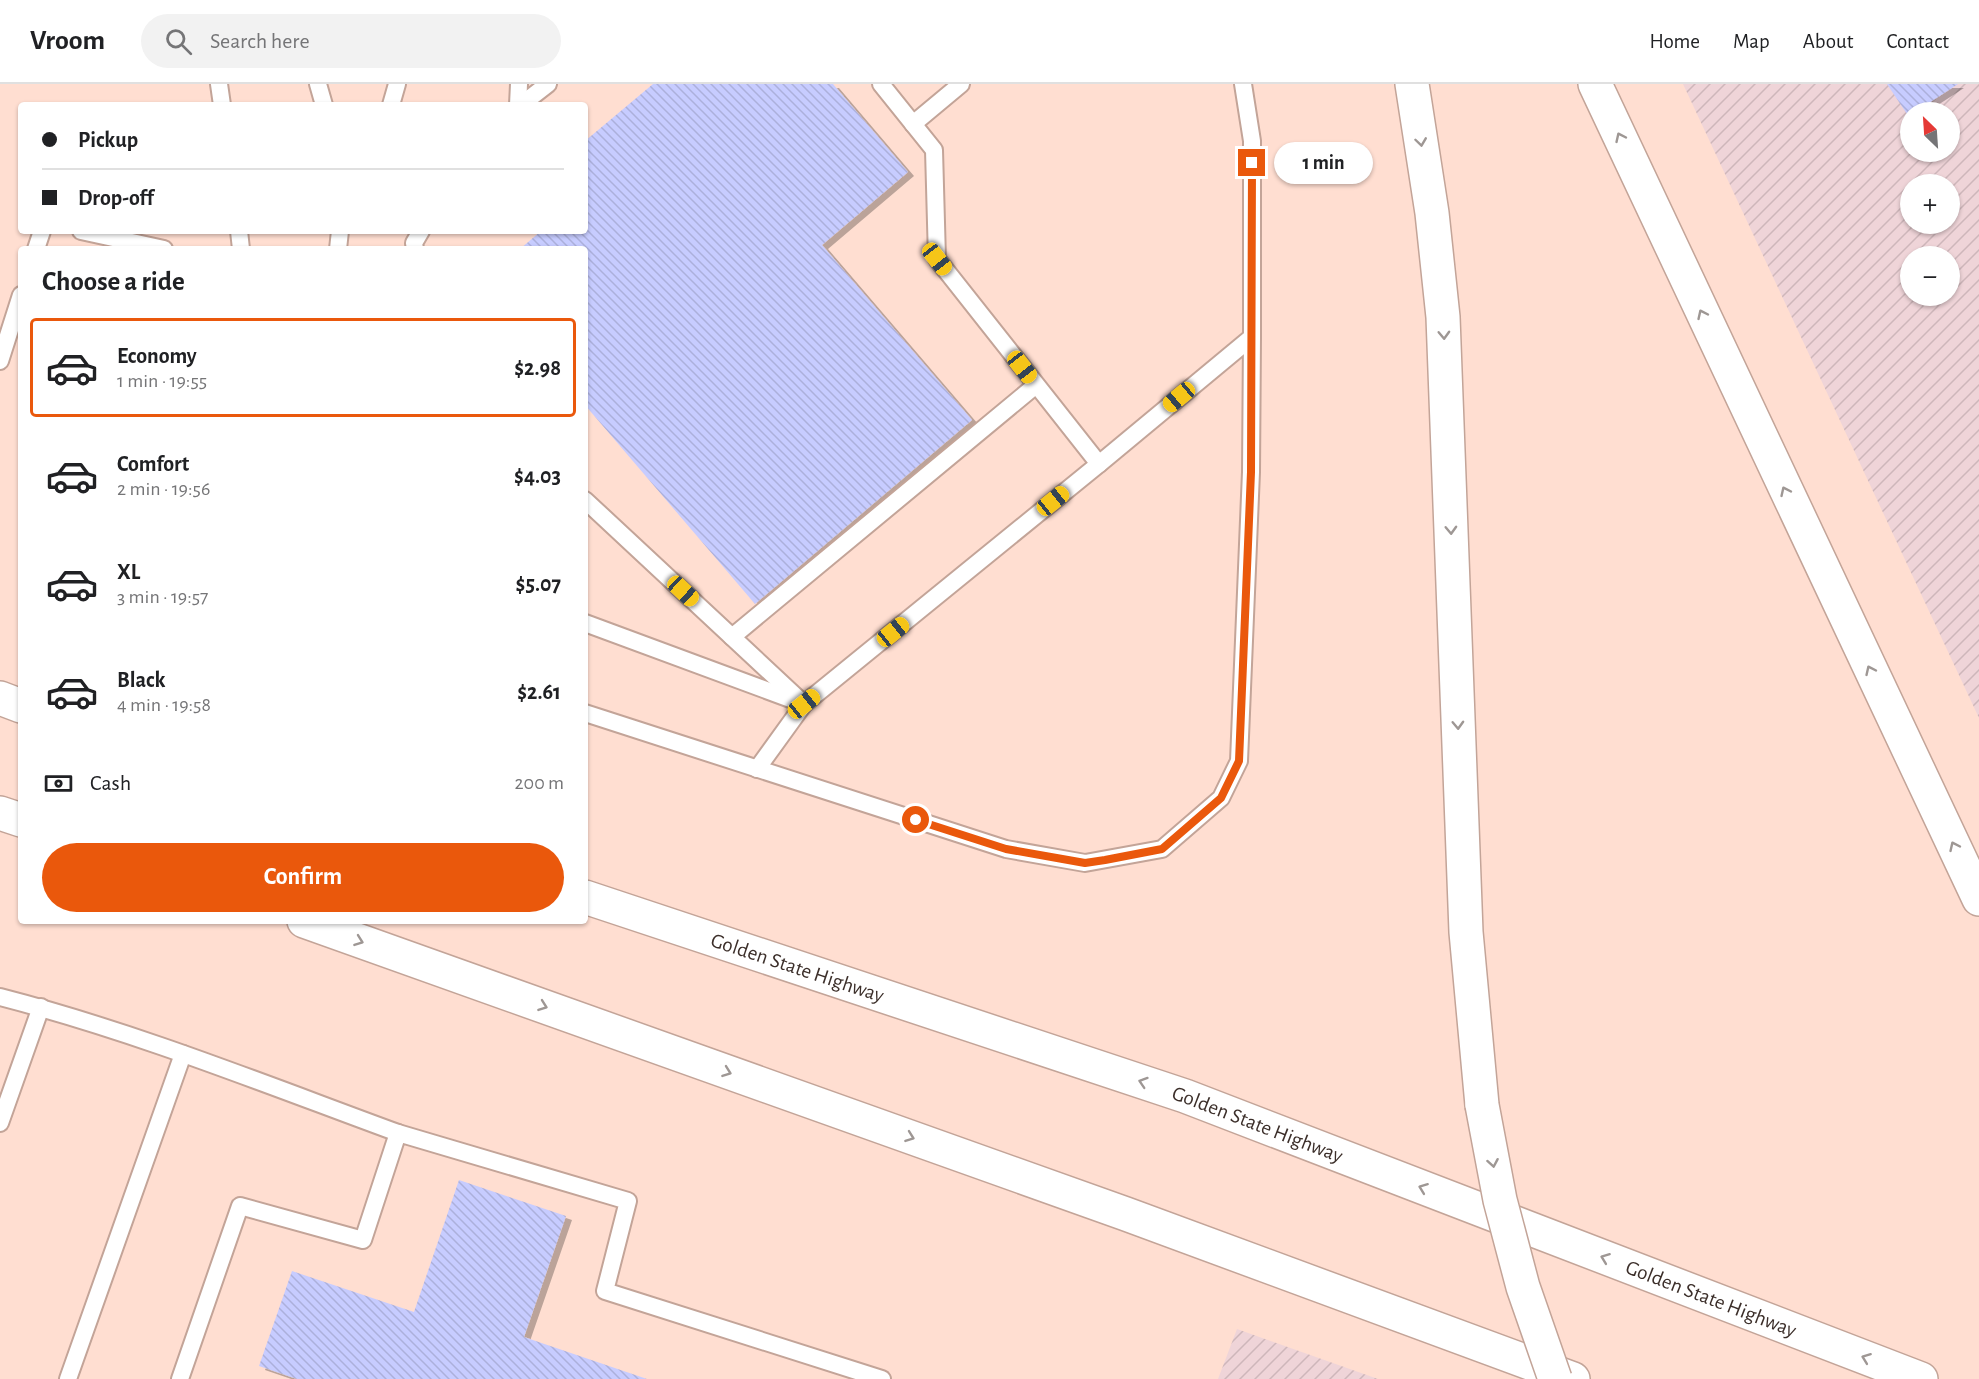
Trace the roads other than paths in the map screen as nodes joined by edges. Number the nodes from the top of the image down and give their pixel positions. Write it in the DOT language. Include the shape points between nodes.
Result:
graph roads {
  1 [pos="219,84"];
  2 [pos="318,84"];
  3 [pos="398,84"];
  4 [pos="519,84"];
  5 [pos="548,84"];
  6 [pos="881,84"];
  7 [pos="961,84"];
  8 [pos="1243,84"];
  9 [pos="1412,84"];
  10 [pos="1595,84"];
  11 [pos="222,102"];
  12 [pos="323,102"];
  13 [pos="392,102"];
  14 [pos="519,102"];
  15 [pos="523,102"];
  16 [pos="913,124"];
  17 [pos="95,234"];
  18 [pos="150,246"];
  19 [pos="18,304"];
  20 [pos="1251,337"];
  21 [pos="0,361"];
  22 [pos="1036,385"];
  23 [pos="1099,464"];
  24 [pos="588,503"];
  25 [pos="588,624"];
  26 [pos="732,637"];
  27 [pos="0,698"];
  28 [pos="804,704"];
  29 [pos="18,705"];
  30 [pos="588,714"];
  31 [pos="757,768"];
  32 [pos="0,813"];
  33 [pos="18,819"];
  34 [pos="588,898"];
  35 [pos="1979,899"];
  36 [pos="312,924"];
  37 [pos="0,997"];
  38 [pos="41,1007"];
  39 [pos="183,1054"];
  40 [pos="0,1123"];
  41 [pos="398,1133"];
  42 [pos="68,1379"];
  43 [pos="180,1379"];
  44 [pos="882,1379"];
  45 [pos="1555,1379"];
  46 [pos="1572,1379"];
  47 [pos="1921,1379"];
  1 -- 11 [label="lane"];
  2 -- 12 [label="lane"];
  3 -- 13 [label="lane"];
  4 -- 14 [label="lane"];
  5 -- 15 [label="lane"];
  6 -- 16 [label="lane"];
  7 -- 16 [label="lane"];
  8 -- 20 [label="lane" via="1252,141"];
  9 -- 45 [label="highway, one-way, bridge" via="1443,317 1466,932 1482,1105 1500,1200"];
  35 -- 10 [label="highway, one-way"];
  16 -- 22 [label="lane" via="934,150 937,259"];
  17 -- 18 [label="lane"];
  19 -- 21 [label="lane"];
  20 -- 23 [label="lane"];
  20 -- 31 [label="lane" via="1251,472 1239,761 1221,798 1162,849 1085,863 1006,849"];
  22 -- 23 [label="lane"];
  22 -- 26 [label="lane"];
  23 -- 28 [label="lane"];
  24 -- 26 [label="lane"];
  25 -- 28 [label="lane"];
  26 -- 28 [label="lane"];
  27 -- 29 [label="highway"];
  28 -- 31 [label="lane"];
  30 -- 31 [label="lane"];
  32 -- 33 [label="highway"];
  47 -- 34 [label="highway, Golden State Highway, one-way" via="1185,1096"];
  36 -- 46 [label="highway, one-way" via="1126,1214"];
  37 -- 38 [label="lane"];
  38 -- 39 [label="lane"];
  38 -- 40 [label="lane"];
  39 -- 41 [label="lane"];
  39 -- 42 [label="lane"];
  41 -- 43 [label="lane" via="363,1240 240,1206"];
  41 -- 44 [label="lane" via="628,1201 605,1292"];
}
